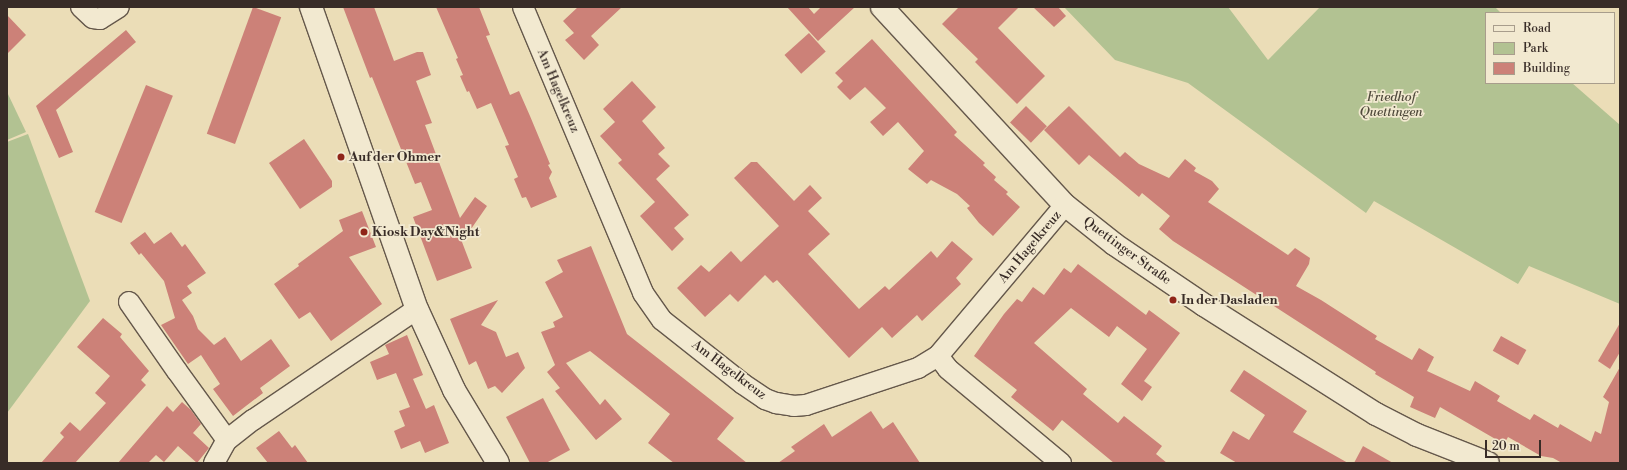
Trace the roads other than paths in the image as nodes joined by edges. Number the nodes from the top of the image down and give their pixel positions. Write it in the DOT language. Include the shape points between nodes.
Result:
graph roads {
  1 [pos="81,7"];
  2 [pos="119,7"];
  3 [pos="311,7"];
  4 [pos="523,7"];
  5 [pos="882,7"];
  6 [pos="1066,205"];
  7 [pos="129,302"];
  8 [pos="417,309"];
  9 [pos="938,356"];
  10 [pos="227,440"];
  11 [pos="216,462"];
  12 [pos="498,463"];
  13 [pos="1061,463"];
  14 [pos="1488,463"];
  1 -- 2 [label="street" via="93,18 100,20"];
  3 -- 8 [label="street"];
  4 -- 9 [label="street, Am Hagelkreuz" via="643,293 662,320 743,384 776,404 806,405 918,368"];
  5 -- 6 [label="street, Quettinger Straße"];
  6 -- 9 [label="street, Am Hagelkreuz"];
  6 -- 14 [label="street, Quettinger Straße" via="1114,244 1171,284 1376,414"];
  7 -- 10 [label="street"];
  8 -- 10 [label="street"];
  8 -- 12 [label="street" via="454,390"];
  9 -- 13 [label="street" via="948,369"];
  10 -- 11 [label="street"];
}
